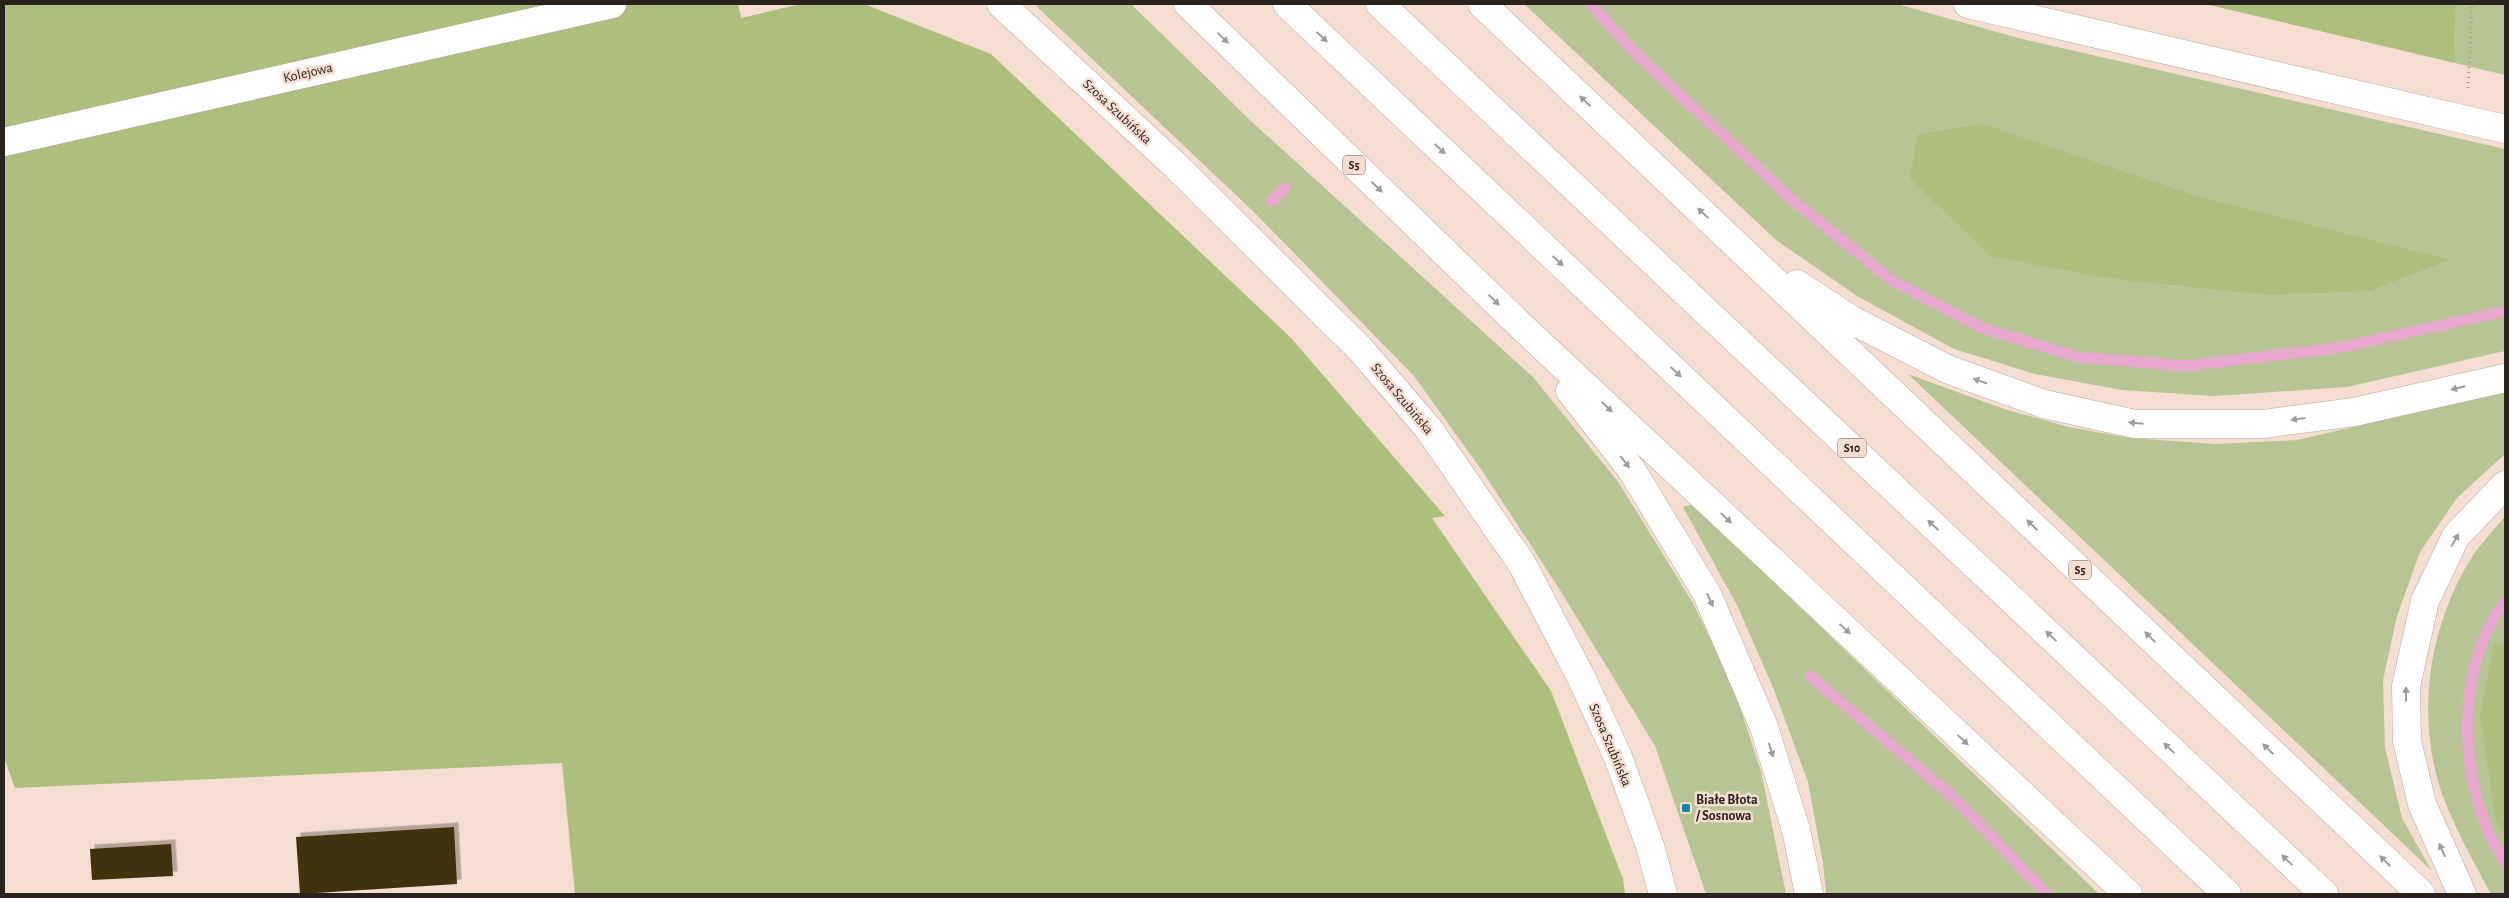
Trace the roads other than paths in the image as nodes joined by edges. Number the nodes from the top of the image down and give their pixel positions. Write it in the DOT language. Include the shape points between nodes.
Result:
graph roads {
  1 [pos="612,4"];
  2 [pos="1001,4"];
  3 [pos="1188,4"];
  4 [pos="1287,4"];
  5 [pos="1380,4"];
  6 [pos="1482,4"];
  7 [pos="1968,4"];
  8 [pos="2505,129"];
  9 [pos="4,142"];
  10 [pos="1739,246"];
  11 [pos="1521,326"];
  12 [pos="2505,378"];
  13 [pos="2505,485"];
  14 [pos="1663,894"];
  15 [pos="1809,894"];
  16 [pos="2128,894"];
  17 [pos="2226,894"];
  18 [pos="2324,894"];
  19 [pos="2421,894"];
  20 [pos="2462,894"];
  1 -- 9 [label="main road, Kolejowa"];
  2 -- 14 [label="main road, Szosa Szubińska" via="1218,208 1360,350 1428,428 1522,564 1581,678 1618,757 1650,846"];
  3 -- 11 [label="main road, S5, one-way"];
  4 -- 17 [label="main road, one-way"];
  18 -- 5 [label="main road, S10, one-way"];
  10 -- 6 [label="main road, S5, one-way"];
  7 -- 8 [label="main road"];
  12 -- 10 [label="main road, one-way" via="2354,412 2263,424 2135,424 2044,404 1947,369 1850,319"];
  19 -- 10 [label="main road, S5, one-way"];
  11 -- 15 [label="main road, S5, one-way" via="1631,469 1707,594 1764,727 1796,830"];
  11 -- 16 [label="main road, one-way"];
  20 -- 13 [label="main road, one-way" via="2422,804 2406,741 2406,686 2424,601 2456,536"];
}
